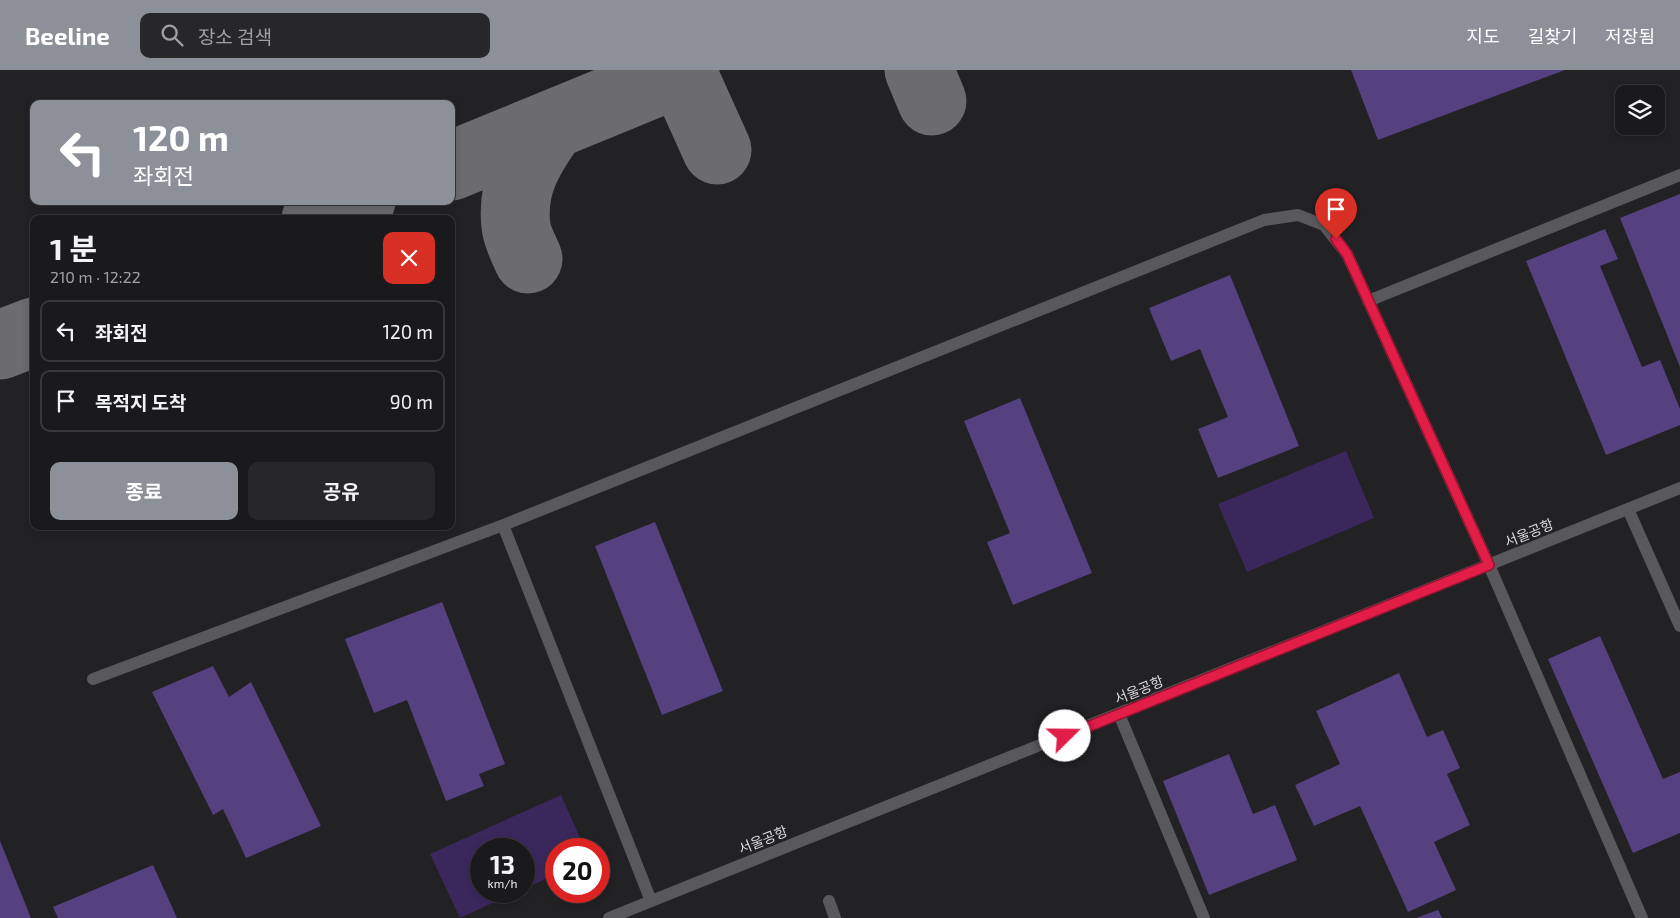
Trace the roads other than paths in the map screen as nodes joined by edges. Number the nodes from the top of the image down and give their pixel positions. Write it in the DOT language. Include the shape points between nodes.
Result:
graph roads {
  1 [pos="1680,176"];
  2 [pos="1368,301"];
  3 [pos="1680,488"];
  4 [pos="1628,509"];
  5 [pos="503,525"];
  6 [pos="1489,565"];
  7 [pos="1680,626"];
  8 [pos="93,680"];
  9 [pos="1119,714"];
  10 [pos="829,900"];
  11 [pos="651,901"];
  12 [pos="609,918"];
  13 [pos="835,918"];
  14 [pos="1204,918"];
  15 [pos="1642,918"];
  1 -- 2 [label="lane"];
  2 -- 5 [label="lane" via="1347,254 1324,225 1298,215 1264,220"];
  2 -- 6 [label="lane"];
  3 -- 4 [label="lane, 서울공항"];
  4 -- 6 [label="lane, 서울공항"];
  4 -- 7 [label="lane"];
  5 -- 8 [label="lane"];
  5 -- 11 [label="lane"];
  6 -- 9 [label="lane, 서울공항"];
  6 -- 15 [label="lane"];
  9 -- 11 [label="lane, 서울공항"];
  9 -- 14 [label="lane"];
  10 -- 13 [label="lane"];
  11 -- 12 [label="lane, 서울공항"];
}
